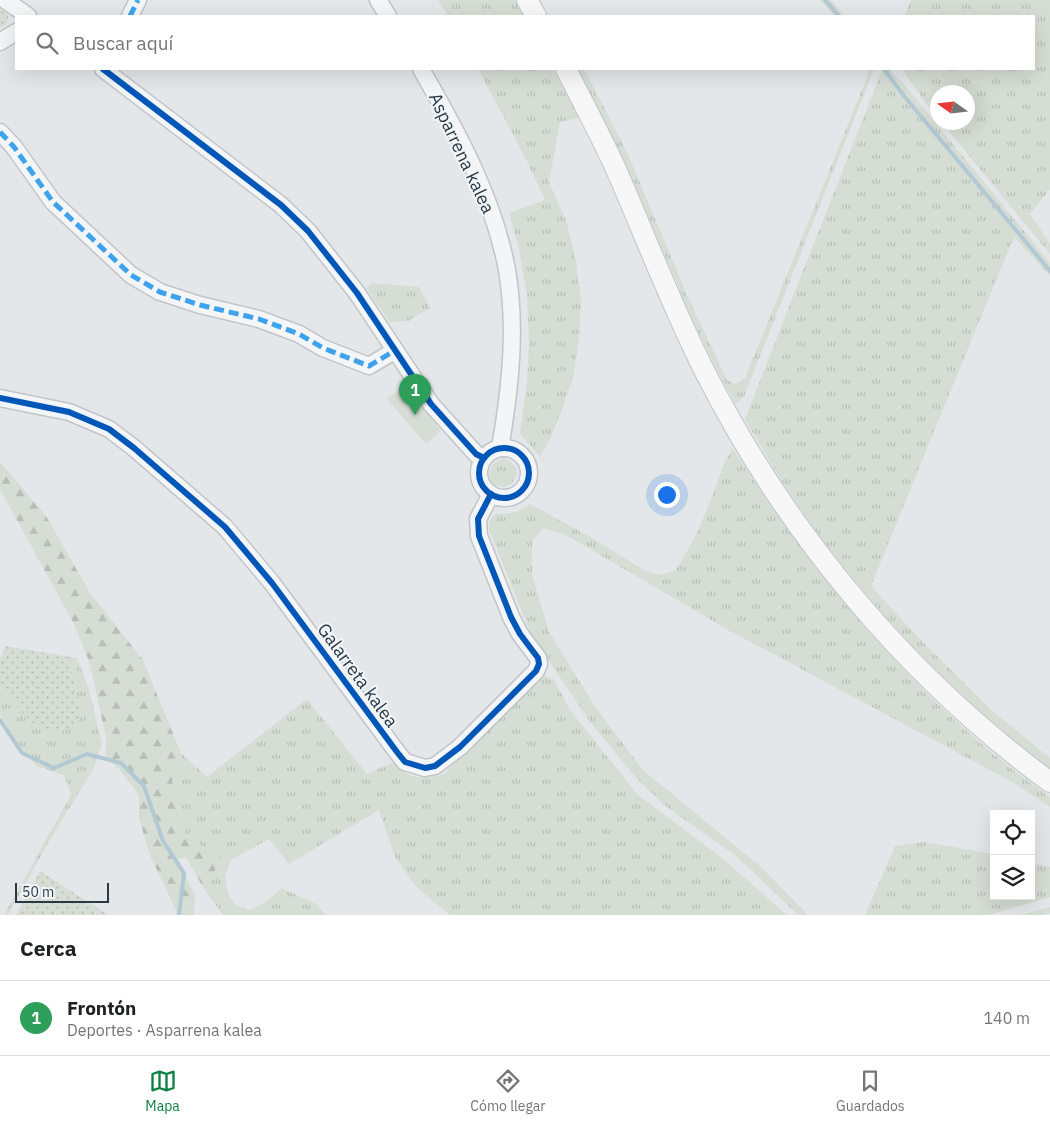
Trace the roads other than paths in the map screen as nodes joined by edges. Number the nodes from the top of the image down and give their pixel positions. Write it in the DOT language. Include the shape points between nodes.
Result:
graph roads {
  1 [pos="5,0"];
  2 [pos="138,0"];
  3 [pos="378,0"];
  4 [pos="527,0"];
  5 [pos="27,15"];
  6 [pos="130,15"];
  7 [pos="387,15"];
  8 [pos="535,15"];
  9 [pos="15,33"];
  10 [pos="0,42"];
  11 [pos="104,70"];
  12 [pos="422,70"];
  13 [pos="566,70"];
  14 [pos="0,132"];
  15 [pos="394,351"];
  16 [pos="0,398"];
  17 [pos="500,448"];
  18 [pos="484,458"];
  19 [pos="491,494"];
  20 [pos="1050,782"];
  1 -- 5 [label="street"];
  2 -- 6 [label="street"];
  3 -- 7 [label="street"];
  4 -- 8 [label="main road"];
  9 -- 10 [label="street"];
  11 -- 15 [label="street" via="281,205 308,231 357,292"];
  12 -- 17 [label="street, Asparrena kalea" via="475,172 507,271 512,350"];
  13 -- 20 [label="main road" via="614,165 706,375 735,428 793,519 856,599 921,670 999,742"];
  14 -- 15 [label="street" via="53,202 131,275 160,292 200,306 259,319 369,366"];
  15 -- 18 [label="street" via="431,404 476,454"];
  16 -- 19 [label="street, Galarreta kalea" via="69,412 109,429 225,526 272,583 405,762 425,768 444,761 460,747 536,672 539,664 511,617 479,536 478,519"];
  17 -- 18 [label="street"];
  17 -- 19 [label="street" via="516,450 527,462 529,472 521,491 512,497 501,498"];
  18 -- 19 [label="street" via="480,477"];
}
